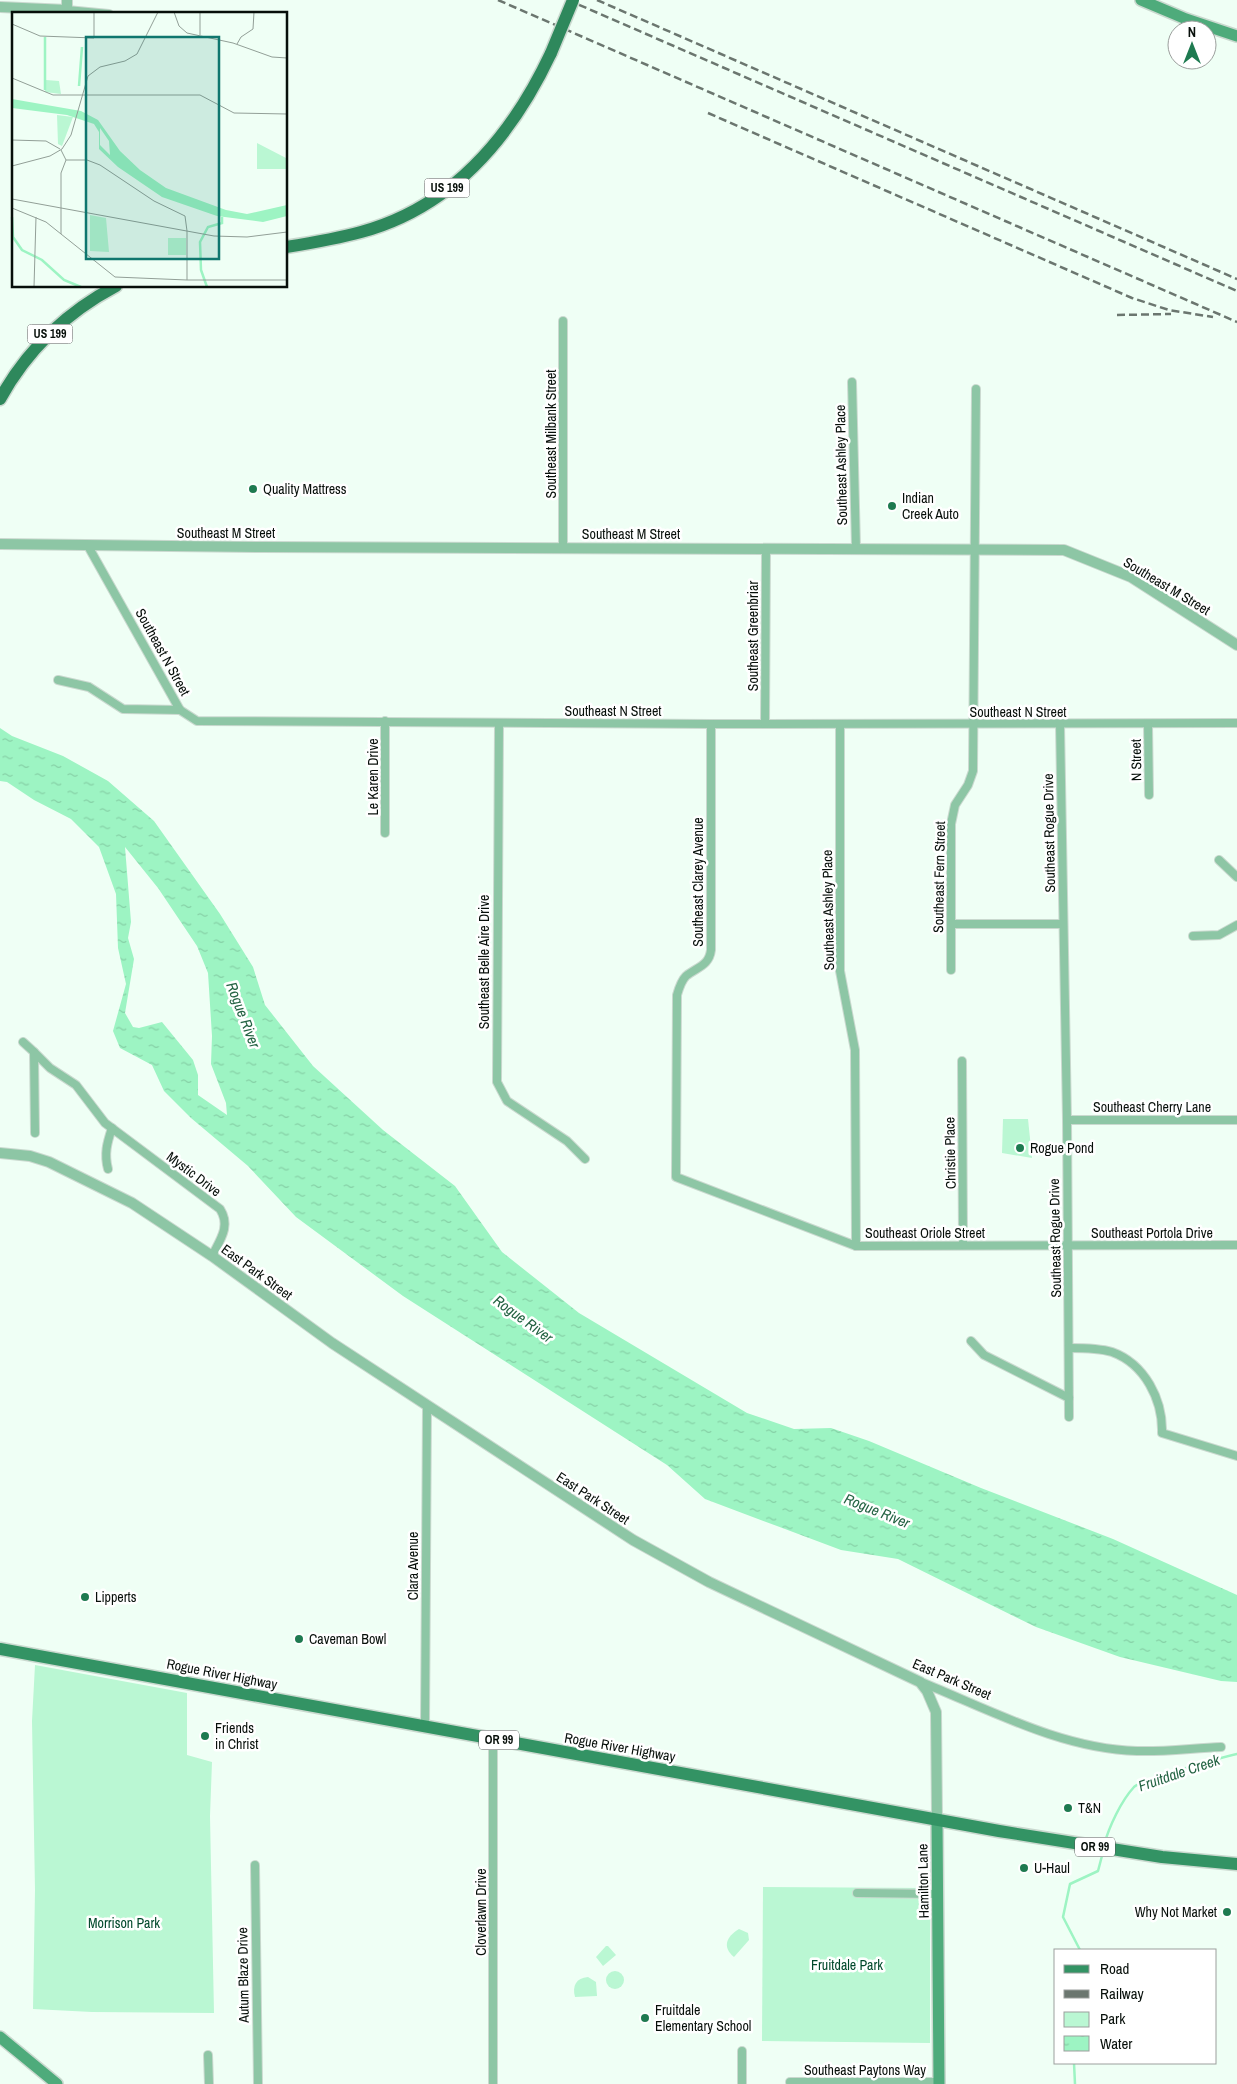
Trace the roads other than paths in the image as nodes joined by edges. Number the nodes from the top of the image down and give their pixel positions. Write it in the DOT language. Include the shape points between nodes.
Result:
graph roads {
  1 [pos="573,0"];
  2 [pos="1141,0"];
  3 [pos="67,5"];
  4 [pos="0,7"];
  5 [pos="100,12"];
  6 [pos="1237,36"];
  7 [pos="288,246"];
  8 [pos="113,288"];
  9 [pos="563,321"];
  10 [pos="852,382"];
  11 [pos="976,389"];
  12 [pos="0,398"];
  13 [pos="0,544"];
  14 [pos="88,546"];
  15 [pos="563,547"];
  16 [pos="766,548"];
  17 [pos="856,548"];
  18 [pos="974,549"];
  19 [pos="1237,645"];
  20 [pos="58,680"];
  21 [pos="180,710"];
  22 [pos="385,721"];
  23 [pos="499,723"];
  24 [pos="1237,723"];
  25 [pos="711,724"];
  26 [pos="765,724"];
  27 [pos="840,724"];
  28 [pos="973,724"];
  29 [pos="1060,724"];
  30 [pos="1148,724"];
  31 [pos="1149,795"];
  32 [pos="385,833"];
  33 [pos="1219,860"];
  34 [pos="1237,877"];
  35 [pos="951,924"];
  36 [pos="1063,924"];
  37 [pos="1237,925"];
  38 [pos="1192,936"];
  39 [pos="951,970"];
  40 [pos="23,1042"];
  41 [pos="34,1052"];
  42 [pos="962,1061"];
  43 [pos="1067,1120"];
  44 [pos="1237,1120"];
  45 [pos="108,1126"];
  46 [pos="35,1133"];
  47 [pos="0,1153"];
  48 [pos="585,1158"];
  49 [pos="108,1169"];
  50 [pos="676,1177"];
  51 [pos="963,1245"];
  52 [pos="1067,1245"];
  53 [pos="1237,1245"];
  54 [pos="856,1246"];
  55 [pos="212,1256"];
  56 [pos="971,1341"];
  57 [pos="1069,1348"];
  58 [pos="1068,1398"];
  59 [pos="427,1406"];
  60 [pos="1069,1417"];
  61 [pos="1237,1456"];
  62 [pos="0,1649"];
  63 [pos="920,1682"];
  64 [pos="425,1726"];
  65 [pos="493,1739"];
  66 [pos="1221,1747"];
  67 [pos="937,1820"];
  68 [pos="1237,1864"];
  69 [pos="254,1865"];
  70 [pos="857,1893"];
  71 [pos="938,1894"];
  72 [pos="0,2038"];
  73 [pos="742,2052"];
  74 [pos="208,2055"];
  75 [pos="790,2082"];
  76 [pos="939,2083"];
  77 [pos="57,2084"];
  78 [pos="209,2084"];
  79 [pos="258,2084"];
  80 [pos="493,2084"];
  81 [pos="742,2084"];
  1 -- 7 [label="highway, US 199, bridge" via="529,96 506,132 478,163 416,209 363,232"];
  2 -- 6 [label="main road"];
  3 -- 4 [label="street"];
  3 -- 5 [label="street"];
  8 -- 12 [label="highway, US 199" via="76,311 44,339 19,368"];
  9 -- 15 [label="street, Southeast Milbank Street"];
  10 -- 17 [label="street, Southeast Ashley Place"];
  11 -- 18 [label="street, Southeast Fern Street"];
  13 -- 14 [label="street, Southeast M Street"];
  14 -- 15 [label="street, Southeast M Street"];
  14 -- 21 [label="street, Southeast N Street"];
  15 -- 16 [label="street, Southeast M Street"];
  16 -- 17 [label="street, Southeast M Street"];
  16 -- 26 [label="street, Southeast Greenbriar"];
  17 -- 18 [label="street, Southeast M Street"];
  18 -- 19 [label="street, Southeast M Street" via="1051,549 1074,553 1131,577"];
  18 -- 28 [label="street, Southeast Fern Street"];
  20 -- 21 [label="street" via="89,687 123,710"];
  21 -- 22 [label="street, Southeast N Street" via="197,721"];
  22 -- 23 [label="street, Southeast N Street"];
  22 -- 32 [label="street, Le Karen Drive"];
  23 -- 25 [label="street, Southeast N Street"];
  23 -- 48 [label="street, Southeast Belle Aire Drive" via="497,1082 507,1101 567,1141"];
  24 -- 30 [label="street, Southeast N Street"];
  25 -- 26 [label="street, Southeast N Street"];
  25 -- 50 [label="street, Southeast Clarey Avenue" via="710,957 686,977 677,995"];
  26 -- 27 [label="street, Southeast N Street"];
  27 -- 28 [label="street, Southeast N Street"];
  27 -- 54 [label="street, Southeast Ashley Place" via="840,971 854,1050"];
  28 -- 29 [label="street, Southeast N Street"];
  28 -- 35 [label="street, Southeast Fern Street" via="973,771 968,786 954,805 951,824"];
  29 -- 30 [label="street, Southeast N Street"];
  29 -- 36 [label="street, Southeast Rogue Drive"];
  30 -- 31 [label="street, N Street"];
  33 -- 34 [label="street"];
  35 -- 36 [label="street"];
  35 -- 39 [label="street, Southeast Fern Street"];
  36 -- 43 [label="street, Southeast Rogue Drive"];
  37 -- 38 [label="street" via="1219,935"];
  40 -- 41 [label="street, Mystic Drive"];
  41 -- 45 [label="street, Mystic Drive" via="50,1068 76,1085"];
  41 -- 46 [label="street"];
  42 -- 51 [label="street, Christie Place"];
  43 -- 44 [label="street, Southeast Cherry Lane"];
  43 -- 52 [label="street, Southeast Rogue Drive"];
  45 -- 49 [label="street" via="105,1160"];
  45 -- 55 [label="street, Mystic Drive" via="220,1209 225,1229"];
  47 -- 55 [label="street, East Park Street" via="30,1156 76,1174 132,1203"];
  50 -- 54 [label="street, Southeast Oriole Street"];
  51 -- 52 [label="street, Southeast Oriole Street"];
  51 -- 54 [label="street, Southeast Oriole Street"];
  52 -- 53 [label="street, Southeast Portola Drive"];
  52 -- 57 [label="street, Southeast Rogue Drive"];
  55 -- 59 [label="street, East Park Street" via="332,1344"];
  56 -- 58 [label="street" via="984,1355"];
  57 -- 58 [label="street, Southeast Rogue Drive"];
  57 -- 61 [label="street" via="1112,1352 1146,1377 1163,1417 1162,1433"];
  58 -- 60 [label="street, Southeast Rogue Drive"];
  59 -- 63 [label="street, East Park Street" via="670,1561"];
  59 -- 64 [label="street, Clara Avenue"];
  62 -- 64 [label="main road, Rogue River Highway / OR 99"];
  63 -- 66 [label="street, East Park Street" via="1040,1730 1086,1744 1137,1751"];
  63 -- 67 [label="street, Hamilton Lane" via="928,1691 936,1712"];
  64 -- 65 [label="main road, Rogue River Highway / OR 99"];
  65 -- 67 [label="main road, Rogue River Highway / OR 99"];
  65 -- 80 [label="street, Cloverlawn Drive"];
  67 -- 68 [label="main road, Rogue River Highway / OR 99" via="1162,1857"];
  67 -- 71 [label="main road, Hamilton Lane"];
  69 -- 79 [label="street, Autum Blaze Drive"];
  70 -- 71 [label="street"];
  71 -- 76 [label="main road, Hamilton Lane"];
  72 -- 77 [label="main road"];
  73 -- 81 [label="street"];
  74 -- 78 [label="street"];
  75 -- 76 [label="street, Southeast Paytons Way"];
}
